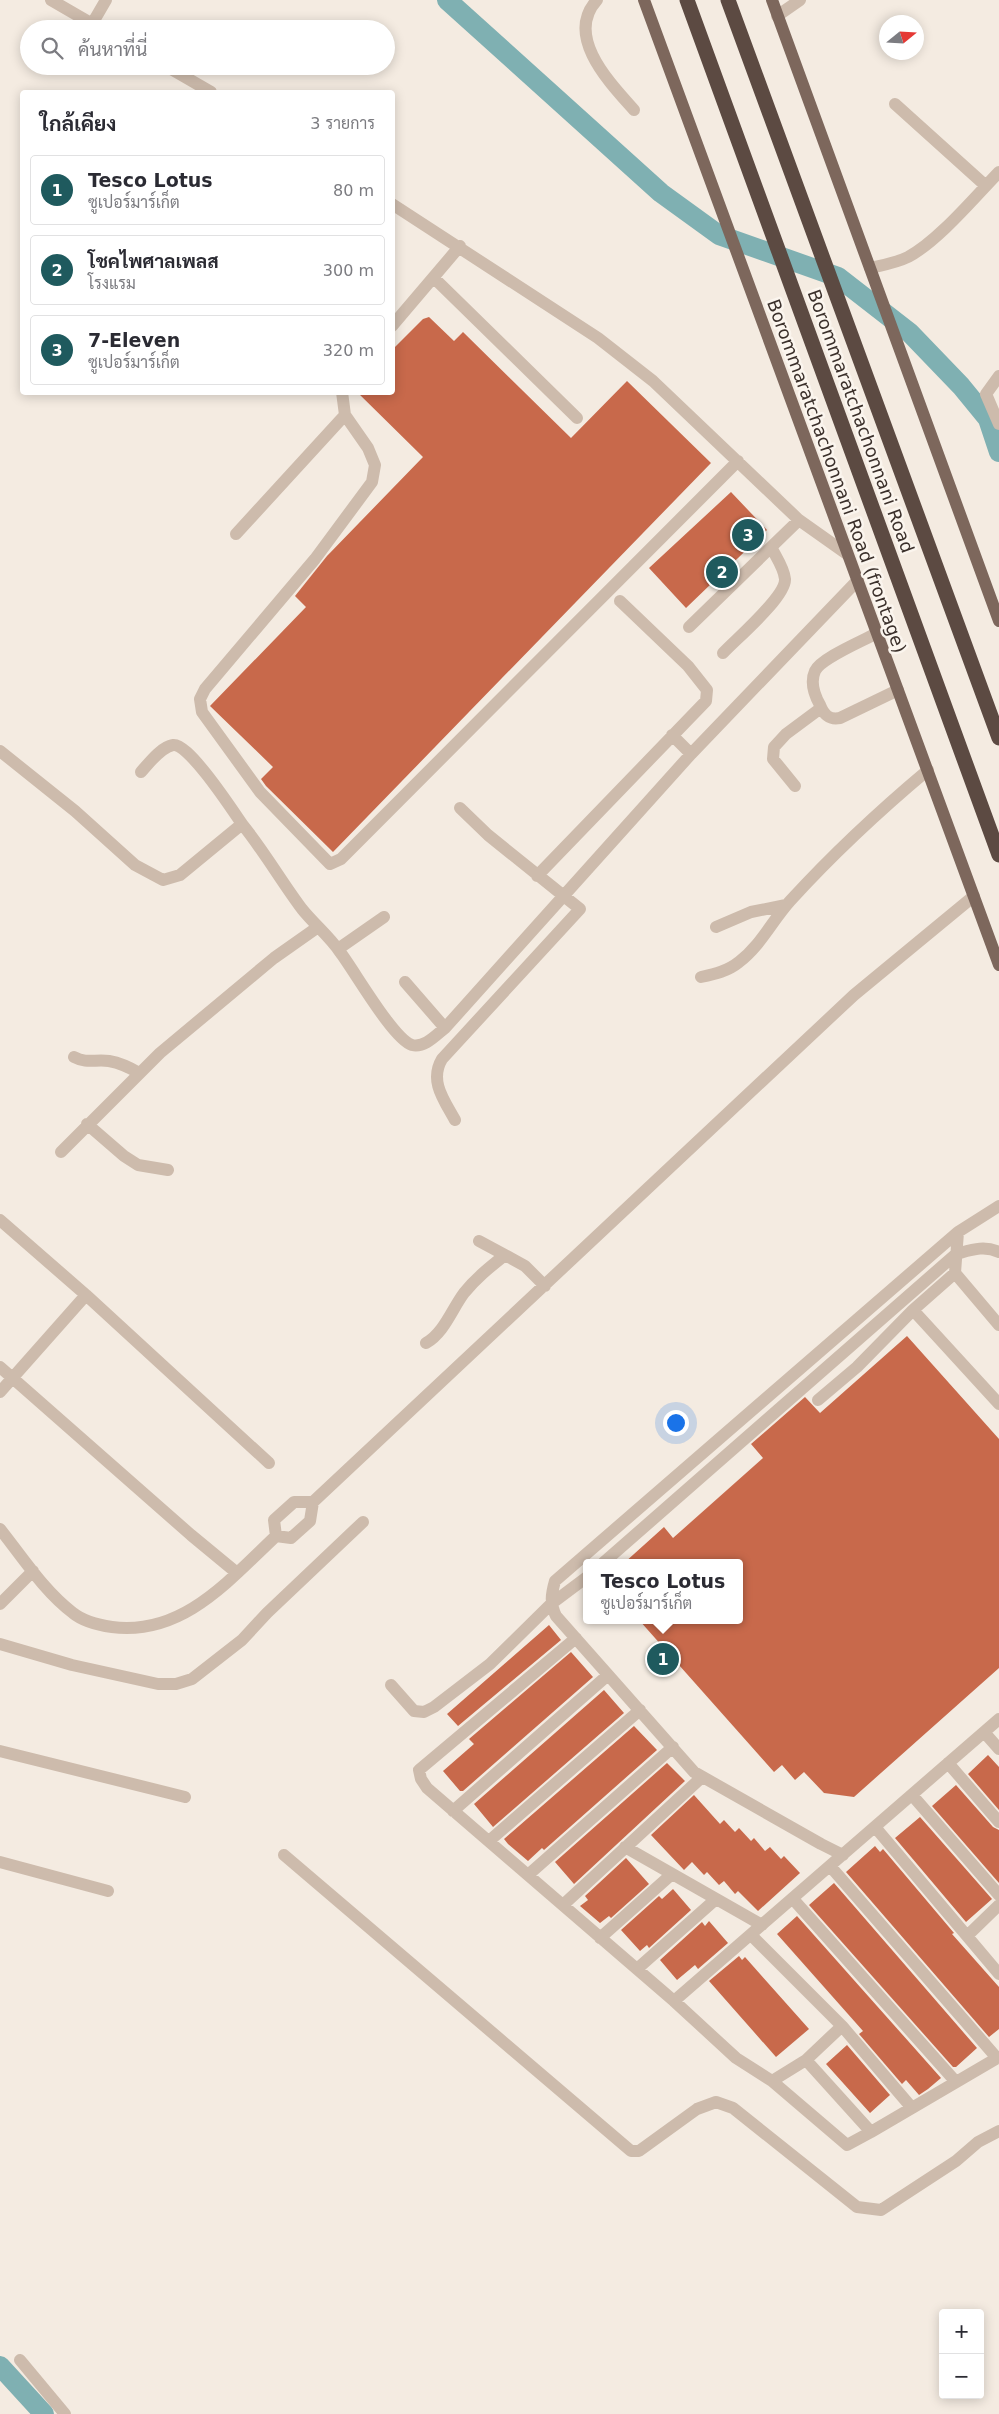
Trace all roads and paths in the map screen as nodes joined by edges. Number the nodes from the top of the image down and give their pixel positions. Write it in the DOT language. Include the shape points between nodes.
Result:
graph roads {
  1 [pos="50,0"];
  2 [pos="106,0"];
  3 [pos="597,0"];
  4 [pos="644,0"];
  5 [pos="687,0"];
  6 [pos="728,0"];
  7 [pos="772,0"];
  8 [pos="800,0"];
  9 [pos="777,16"];
  10 [pos="86,20"];
  11 [pos="99,20"];
  12 [pos="182,75"];
  13 [pos="208,90"];
  14 [pos="895,104"];
  15 [pos="634,110"];
  16 [pos="999,172"];
  17 [pos="986,186"];
  18 [pos="395,206"];
  19 [pos="460,246"];
  20 [pos="871,271"];
  21 [pos="434,278"];
  22 [pos="395,323"];
  23 [pos="999,376"];
  24 [pos="342,395"];
  25 [pos="345,414"];
  26 [pos="577,418"];
  27 [pos="999,424"];
  28 [pos="738,461"];
  29 [pos="799,520"];
  30 [pos="236,534"];
  31 [pos="771,547"];
  32 [pos="847,554"];
  33 [pos="858,580"];
  34 [pos="620,600"];
  35 [pos="999,621"];
  36 [pos="689,627"];
  37 [pos="877,633"];
  38 [pos="723,653"];
  39 [pos="898,690"];
  40 [pos="821,708"];
  41 [pos="672,735"];
  42 [pos="999,738"];
  43 [pos="0,751"];
  44 [pos="691,754"];
  45 [pos="928,770"];
  46 [pos="141,772"];
  47 [pos="795,786"];
  48 [pos="460,808"];
  49 [pos="242,824"];
  50 [pos="999,855"];
  51 [pos="537,876"];
  52 [pos="561,896"];
  53 [pos="974,896"];
  54 [pos="786,906"];
  55 [pos="384,917"];
  56 [pos="318,927"];
  57 [pos="716,927"];
  58 [pos="338,949"];
  59 [pos="999,965"];
  60 [pos="701,977"];
  61 [pos="405,982"];
  62 [pos="445,1028"];
  63 [pos="74,1057"];
  64 [pos="139,1073"];
  65 [pos="455,1120"];
  66 [pos="87,1124"];
  67 [pos="61,1152"];
  68 [pos="168,1170"];
  69 [pos="999,1206"];
  70 [pos="0,1220"];
  71 [pos="958,1232"];
  72 [pos="479,1241"];
  73 [pos="999,1252"];
  74 [pos="956,1254"];
  75 [pos="505,1255"];
  76 [pos="955,1273"];
  77 [pos="545,1286"];
  78 [pos="86,1294"];
  79 [pos="913,1310"];
  80 [pos="999,1325"];
  81 [pos="426,1343"];
  82 [pos="0,1367"];
  83 [pos="12,1378"];
  84 [pos="0,1392"];
  85 [pos="818,1400"];
  86 [pos="999,1403"];
  87 [pos="269,1463"];
  88 [pos="313,1502"];
  89 [pos="363,1522"];
  90 [pos="0,1529"];
  91 [pos="276,1536"];
  92 [pos="608,1559"];
  93 [pos="33,1571"];
  94 [pos="237,1573"];
  95 [pos="583,1580"];
  96 [pos="0,1604"];
  97 [pos="551,1604"];
  98 [pos="576,1638"];
  99 [pos="0,1644"];
  100 [pos="608,1675"];
  101 [pos="391,1685"];
  102 [pos="640,1710"];
  103 [pos="999,1719"];
  104 [pos="984,1732"];
  105 [pos="673,1747"];
  106 [pos="999,1749"];
  107 [pos="0,1751"];
  108 [pos="948,1763"];
  109 [pos="702,1777"];
  110 [pos="912,1795"];
  111 [pos="185,1797"];
  112 [pos="453,1811"];
  113 [pos="999,1822"];
  114 [pos="875,1827"];
  115 [pos="488,1841"];
  116 [pos="625,1847"];
  117 [pos="284,1855"];
  118 [pos="844,1855"];
  119 [pos="0,1862"];
  120 [pos="830,1866"];
  121 [pos="672,1874"];
  122 [pos="528,1875"];
  123 [pos="108,1891"];
  124 [pos="999,1895"];
  125 [pos="716,1899"];
  126 [pos="793,1899"];
  127 [pos="562,1905"];
  128 [pos="999,1905"];
  129 [pos="762,1925"];
  130 [pos="751,1934"];
  131 [pos="967,1936"];
  132 [pos="600,1938"];
  133 [pos="637,1969"];
  134 [pos="999,1974"];
  135 [pos="674,2001"];
  136 [pos="842,2026"];
  137 [pos="998,2058"];
  138 [pos="806,2060"];
  139 [pos="772,2081"];
  140 [pos="956,2082"];
  141 [pos="912,2108"];
  142 [pos="871,2132"];
  143 [pos="999,2132"];
  144 [pos="20,2360"];
  145 [pos="65,2414"];
  1 -- 10 [label="street"];
  2 -- 11 [label="street"];
  3 -- 15 [label="street" via="587,12 589,46 604,75"];
  4 -- 32 [label="main road, Borommaratchachonnani Road (frontage)"];
  5 -- 50 [label="highway, Borommaratchachonnani Road"];
  6 -- 42 [label="highway, Borommaratchachonnani Road"];
  7 -- 9 [label="main road"];
  8 -- 9 [label="street"];
  9 -- 20 [label="main road"];
  12 -- 13 [label="street"];
  14 -- 17 [label="street"];
  16 -- 17 [label="street"];
  17 -- 20 [label="street" via="927,245"];
  18 -- 19 [label="street"];
  19 -- 21 [label="street"];
  19 -- 28 [label="street" via="598,338 653,382"];
  20 -- 35 [label="main road"];
  21 -- 22 [label="street"];
  21 -- 26 [label="street"];
  23 -- 27 [label="street" via="986,394"];
  24 -- 25 [label="street"];
  25 -- 28 [label="street" via="368,448 374,466 372,482 315,559 200,699 202,712 260,792 330,864 341,859"];
  25 -- 30 [label="street"];
  28 -- 29 [label="street"];
  29 -- 31 [label="street"];
  29 -- 32 [label="street"];
  31 -- 36 [label="street"];
  31 -- 38 [label="street" via="785,581 780,594"];
  32 -- 33 [label="main road, Borommaratchachonnani Road (frontage)"];
  33 -- 37 [label="main road, Borommaratchachonnani Road (frontage)"];
  33 -- 44 [label="street"];
  34 -- 41 [label="street" via="688,666 707,690 706,700"];
  37 -- 39 [label="main road, Borommaratchachonnani Road (frontage)"];
  37 -- 40 [label="street" via="820,664 814,672 815,695"];
  39 -- 40 [label="street" via="840,718 828,717"];
  39 -- 45 [label="main road, Borommaratchachonnani Road (frontage)"];
  40 -- 47 [label="street" via="774,747 772,759"];
  41 -- 44 [label="street"];
  41 -- 51 [label="street"];
  43 -- 49 [label="street" via="135,866 163,880 180,875"];
  44 -- 52 [label="street"];
  45 -- 53 [label="main road, Borommaratchachonnani Road (frontage)"];
  45 -- 54 [label="street" via="879,811"];
  46 -- 49 [label="street" via="166,748 174,744 181,746 207,775"];
  48 -- 51 [label="street"];
  49 -- 56 [label="street"];
  51 -- 52 [label="street"];
  52 -- 62 [label="street"];
  52 -- 65 [label="street" via="580,909 436,1069 439,1092"];
  53 -- 59 [label="main road, Borommaratchachonnani Road (frontage)"];
  53 -- 77 [label="street" via="854,996"];
  54 -- 57 [label="street" via="751,912"];
  54 -- 60 [label="street" via="759,944 740,962 726,971"];
  55 -- 58 [label="street"];
  56 -- 58 [label="street"];
  56 -- 64 [label="street" via="274,958"];
  58 -- 62 [label="street" via="404,1040 422,1045"];
  61 -- 62 [label="street"];
  63 -- 64 [label="street" via="87,1063 110,1061"];
  64 -- 66 [label="street"];
  66 -- 67 [label="street"];
  66 -- 68 [label="street" via="138,1165"];
  69 -- 71 [label="street"];
  70 -- 78 [label="street"];
  71 -- 74 [label="street"];
  71 -- 97 [label="street" via="555,1581"];
  72 -- 75 [label="street"];
  73 -- 74 [label="street" via="978,1248"];
  74 -- 76 [label="street"];
  74 -- 92 [label="street"];
  75 -- 77 [label="street" via="525,1266"];
  75 -- 81 [label="street" via="464,1292 440,1330"];
  76 -- 79 [label="street"];
  76 -- 80 [label="street"];
  77 -- 88 [label="street"];
  78 -- 83 [label="street"];
  78 -- 87 [label="street"];
  79 -- 85 [label="street" via="857,1367"];
  79 -- 86 [label="street"];
  82 -- 83 [label="street"];
  83 -- 84 [label="street"];
  83 -- 94 [label="street"];
  88 -- 91 [label="street" via="310,1521 291,1538"];
  88 -- 91 [label="street" via="294,1502 274,1520"];
  89 -- 99 [label="street" via="267,1612 242,1640 192,1679 176,1684 158,1684 72,1665"];
  90 -- 93 [label="street"];
  91 -- 94 [label="street"];
  93 -- 94 [label="street" via="51,1594 74,1614 94,1624 121,1628 170,1621 215,1594"];
  93 -- 96 [label="street"];
  95 -- 97 [label="street"];
  97 -- 98 [label="street" via="556,1616"];
  97 -- 101 [label="street" via="490,1664 434,1707 424,1712 414,1710"];
  98 -- 100 [label="street"];
  98 -- 112 [label="street" via="419,1770 427,1788"];
  100 -- 102 [label="street"];
  100 -- 112 [label="street"];
  102 -- 105 [label="street"];
  102 -- 115 [label="street"];
  103 -- 104 [label="street"];
  104 -- 106 [label="street"];
  104 -- 108 [label="street"];
  105 -- 109 [label="street"];
  105 -- 122 [label="street"];
  107 -- 111 [label="street"];
  108 -- 110 [label="street"];
  108 -- 113 [label="street"];
  109 -- 116 [label="street"];
  109 -- 118 [label="street"];
  110 -- 114 [label="street"];
  110 -- 124 [label="street"];
  112 -- 115 [label="street"];
  114 -- 118 [label="street"];
  114 -- 131 [label="street"];
  115 -- 122 [label="street"];
  116 -- 121 [label="street"];
  116 -- 127 [label="street"];
  117 -- 143 [label="street" via="631,2151 639,2151 698,2109 716,2102 733,2108 857,2207 881,2210 956,2161 978,2142"];
  118 -- 120 [label="street"];
  119 -- 123 [label="street"];
  120 -- 126 [label="street"];
  120 -- 137 [label="street"];
  121 -- 125 [label="street"];
  121 -- 132 [label="street"];
  122 -- 127 [label="street"];
  125 -- 129 [label="street"];
  125 -- 133 [label="street"];
  126 -- 129 [label="street"];
  126 -- 140 [label="street"];
  127 -- 132 [label="street"];
  128 -- 131 [label="street"];
  129 -- 130 [label="street"];
  130 -- 135 [label="street"];
  130 -- 136 [label="street"];
  131 -- 134 [label="street"];
  132 -- 133 [label="street"];
  133 -- 135 [label="street"];
  135 -- 139 [label="street" via="736,2058"];
  136 -- 138 [label="street"];
  136 -- 141 [label="street"];
  137 -- 140 [label="street"];
  138 -- 139 [label="street"];
  138 -- 142 [label="street"];
  139 -- 142 [label="street" via="847,2144"];
  140 -- 141 [label="street"];
  141 -- 142 [label="street"];
  144 -- 145 [label="street"];
}
